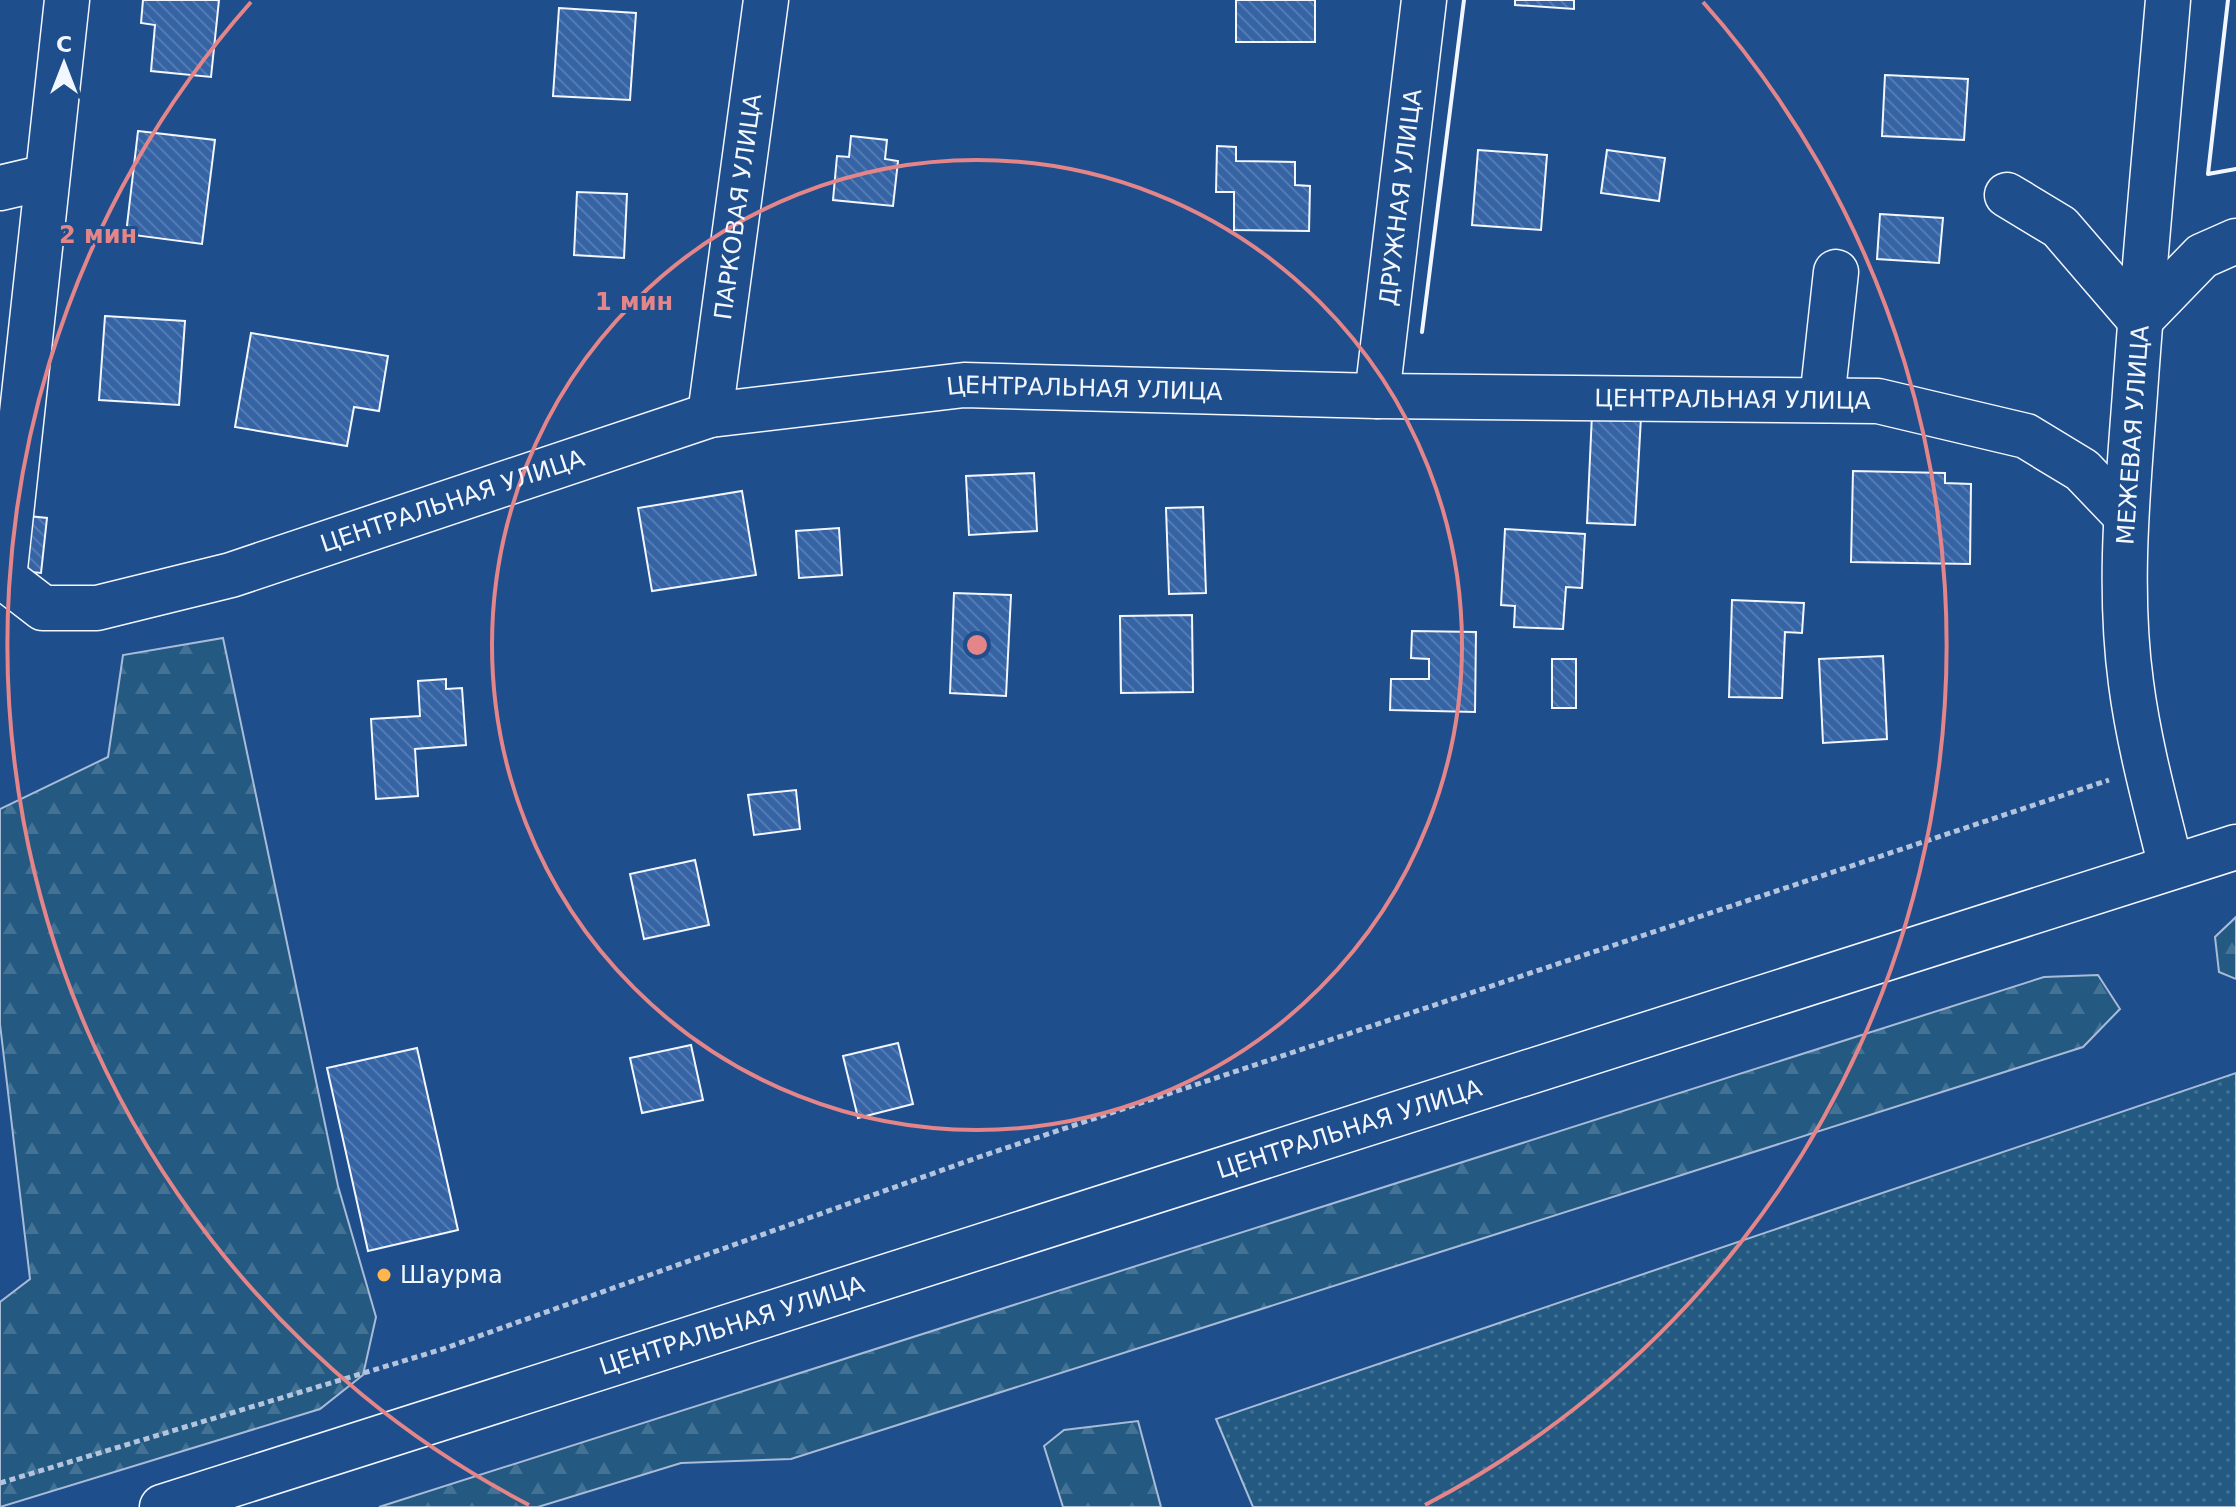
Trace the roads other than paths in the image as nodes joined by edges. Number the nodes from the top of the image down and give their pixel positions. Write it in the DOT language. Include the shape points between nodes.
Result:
graph roads {
  1 [pos="67,0"];
  2 [pos="766,0"];
  3 [pos="1424,0"];
  4 [pos="2168,0"];
  5 [pos="47,177"];
  6 [pos="0,188"];
  7 [pos="2007,195"];
  8 [pos="2236,241"];
  9 [pos="1836,272"];
  10 [pos="2140,320"];
  11 [pos="1377,396"];
  12 [pos="1822,400"];
  13 [pos="710,415"];
  14 [pos="2126,516"];
  15 [pos="2236,847"];
  16 [pos="2171,867"];
  17 [pos="162,1507"];
  1 -- 5 [label="street"];
  2 -- 13 [label="street, ПАРКОВАЯ УЛИЦА"];
  3 -- 11 [label="street, ДРУЖНАЯ УЛИЦА"];
  4 -- 10 [label="street, МЕЖЕВАЯ УЛИЦА"];
  5 -- 6 [label="street"];
  5 -- 13 [label="street, ЦЕНТРАЛЬНАЯ УЛИЦА" via="4,578 43,608 97,608 231,575"];
  7 -- 10 [label="street" via="2060,227"];
  8 -- 10 [label="street" via="2202,256"];
  9 -- 12 [label="street"];
  10 -- 14 [label="street, МЕЖЕВАЯ УЛИЦА"];
  11 -- 12 [label="street, ЦЕНТРАЛЬНАЯ УЛИЦА"];
  11 -- 13 [label="street, ЦЕНТРАЛЬНАЯ УЛИЦА" via="964,385"];
  12 -- 14 [label="street, ЦЕНТРАЛЬНАЯ УЛИЦА" via="1878,401 2026,436 2082,470"];
  14 -- 16 [label="street, МЕЖЕВАЯ УЛИЦА" via="2131,683"];
  15 -- 16 [label="street, ЦЕНТРАЛЬНАЯ УЛИЦА"];
  16 -- 17 [label="street, ЦЕНТРАЛЬНАЯ УЛИЦА"];
}
